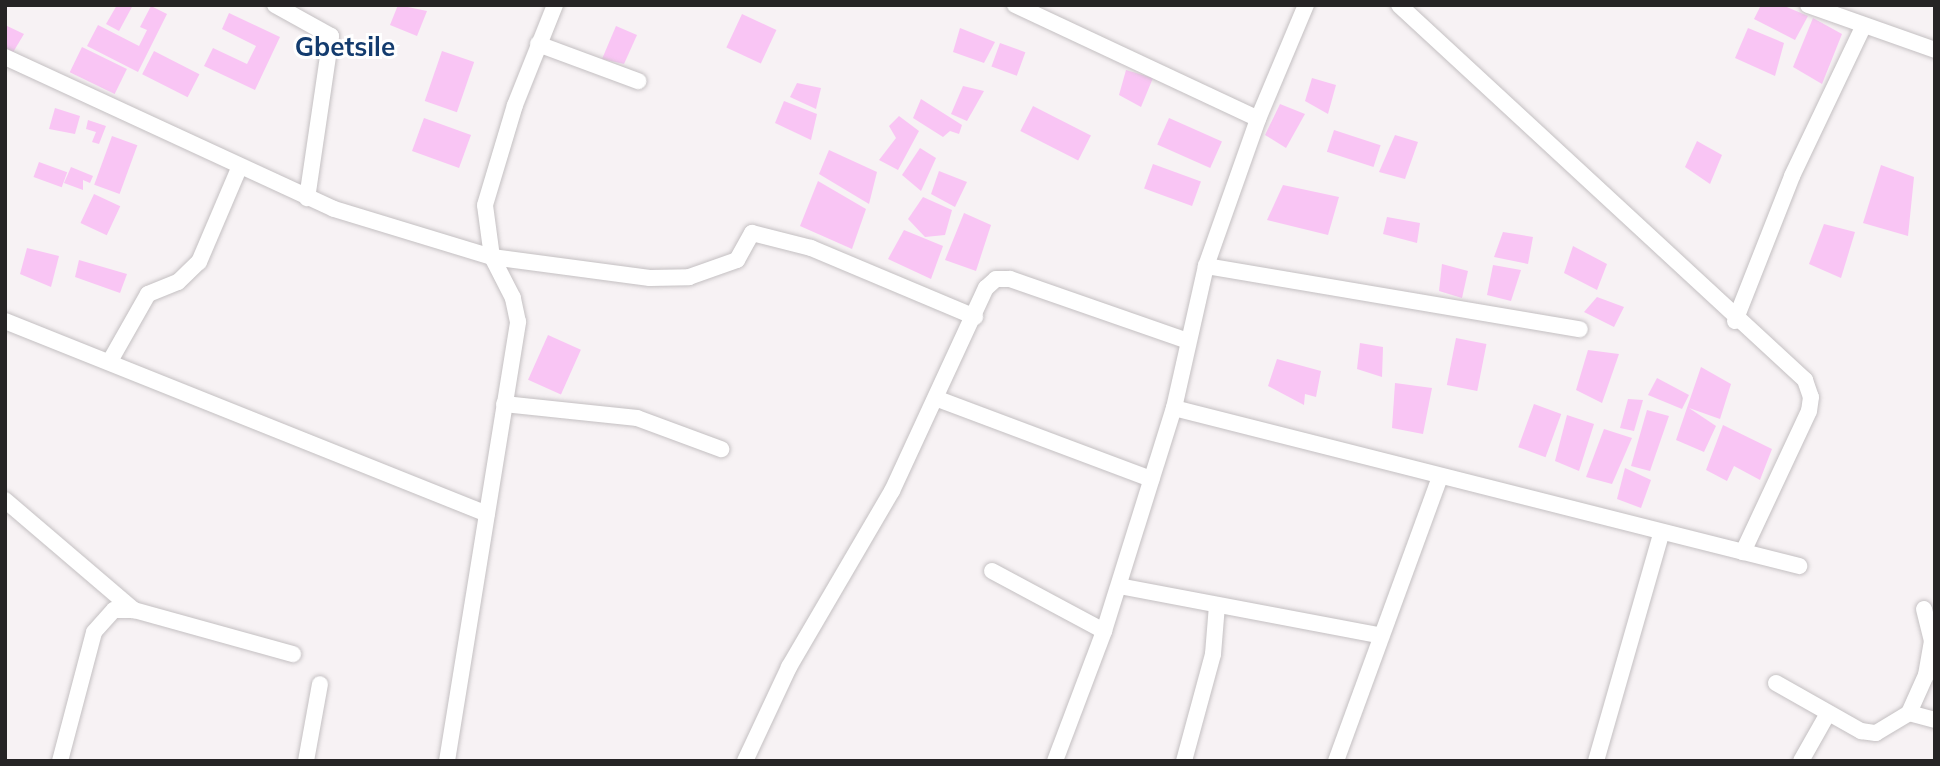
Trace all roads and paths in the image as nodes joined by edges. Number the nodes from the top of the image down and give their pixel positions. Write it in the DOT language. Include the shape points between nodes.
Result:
graph roads {
  1 [pos="275,5"];
  2 [pos="555,5"];
  3 [pos="1015,5"];
  4 [pos="1306,5"];
  5 [pos="1399,5"];
  6 [pos="1808,5"];
  7 [pos="1862,29"];
  8 [pos="538,44"];
  9 [pos="1935,50"];
  10 [pos="5,57"];
  11 [pos="638,81"];
  12 [pos="1258,119"];
  13 [pos="239,168"];
  14 [pos="307,198"];
  15 [pos="492,257"];
  16 [pos="1206,266"];
  17 [pos="975,317"];
  18 [pos="5,321"];
  19 [pos="1735,321"];
  20 [pos="1580,329"];
  21 [pos="1188,341"];
  22 [pos="110,361"];
  23 [pos="938,399"];
  24 [pos="505,404"];
  25 [pos="1174,408"];
  26 [pos="721,449"];
  27 [pos="1440,477"];
  28 [pos="1151,478"];
  29 [pos="5,500"];
  30 [pos="487,514"];
  31 [pos="1661,534"];
  32 [pos="1743,552"];
  33 [pos="1800,565"];
  34 [pos="992,571"];
  35 [pos="1119,586"];
  36 [pos="1217,605"];
  37 [pos="1924,609"];
  38 [pos="134,610"];
  39 [pos="1104,631"];
  40 [pos="1378,635"];
  41 [pos="293,654"];
  42 [pos="1776,683"];
  43 [pos="320,684"];
  44 [pos="1909,713"];
  45 [pos="1827,715"];
  46 [pos="1935,720"];
  47 [pos="60,761"];
  48 [pos="306,761"];
  49 [pos="447,761"];
  50 [pos="745,761"];
  51 [pos="1055,761"];
  52 [pos="1184,761"];
  53 [pos="1336,761"];
  54 [pos="1596,761"];
  55 [pos="1801,761"];
  1 -- 14 [label="street" via="331,36"];
  2 -- 8 [label="street"];
  3 -- 12 [label="street"];
  4 -- 12 [label="street"];
  5 -- 19 [label="street"];
  6 -- 7 [label="street"];
  7 -- 9 [label="street"];
  7 -- 19 [label="street" via="1792,176"];
  8 -- 11 [label="street"];
  8 -- 15 [label="street" via="485,205"];
  10 -- 13 [label="street"];
  12 -- 16 [label="street"];
  13 -- 14 [label="street"];
  13 -- 22 [label="street" via="199,262 177,282 148,294"];
  14 -- 15 [label="street"];
  15 -- 17 [label="street" via="650,278 689,276 737,260 752,233 811,248"];
  15 -- 24 [label="street" via="513,298 517,322"];
  16 -- 20 [label="street"];
  16 -- 21 [label="street"];
  17 -- 21 [label="street" via="986,288 996,279 1010,279"];
  17 -- 23 [label="street"];
  18 -- 22 [label="street"];
  19 -- 32 [label="street" via="1805,380 1811,397"];
  21 -- 25 [label="street"];
  22 -- 30 [label="street"];
  23 -- 28 [label="street"];
  23 -- 50 [label="street" via="789,667"];
  24 -- 26 [label="street" via="637,418"];
  24 -- 30 [label="street"];
  25 -- 27 [label="street"];
  25 -- 28 [label="street"];
  27 -- 31 [label="street" via="1506,488"];
  27 -- 40 [label="street"];
  28 -- 35 [label="street"];
  29 -- 38 [label="street"];
  30 -- 49 [label="street"];
  31 -- 32 [label="street"];
  31 -- 54 [label="street"];
  32 -- 33 [label="street"];
  34 -- 39 [label="street"];
  35 -- 36 [label="street"];
  35 -- 39 [label="street"];
  36 -- 40 [label="street"];
  36 -- 52 [label="street" via="1213,654"];
  37 -- 44 [label="street" via="1932,641 1926,675"];
  38 -- 41 [label="street"];
  38 -- 47 [label="street" via="114,610 94,632"];
  39 -- 51 [label="street"];
  40 -- 53 [label="street"];
  42 -- 45 [label="street"];
  43 -- 48 [label="street"];
  44 -- 45 [label="street" via="1875,733"];
  44 -- 46 [label="street"];
  45 -- 55 [label="street"];
}
